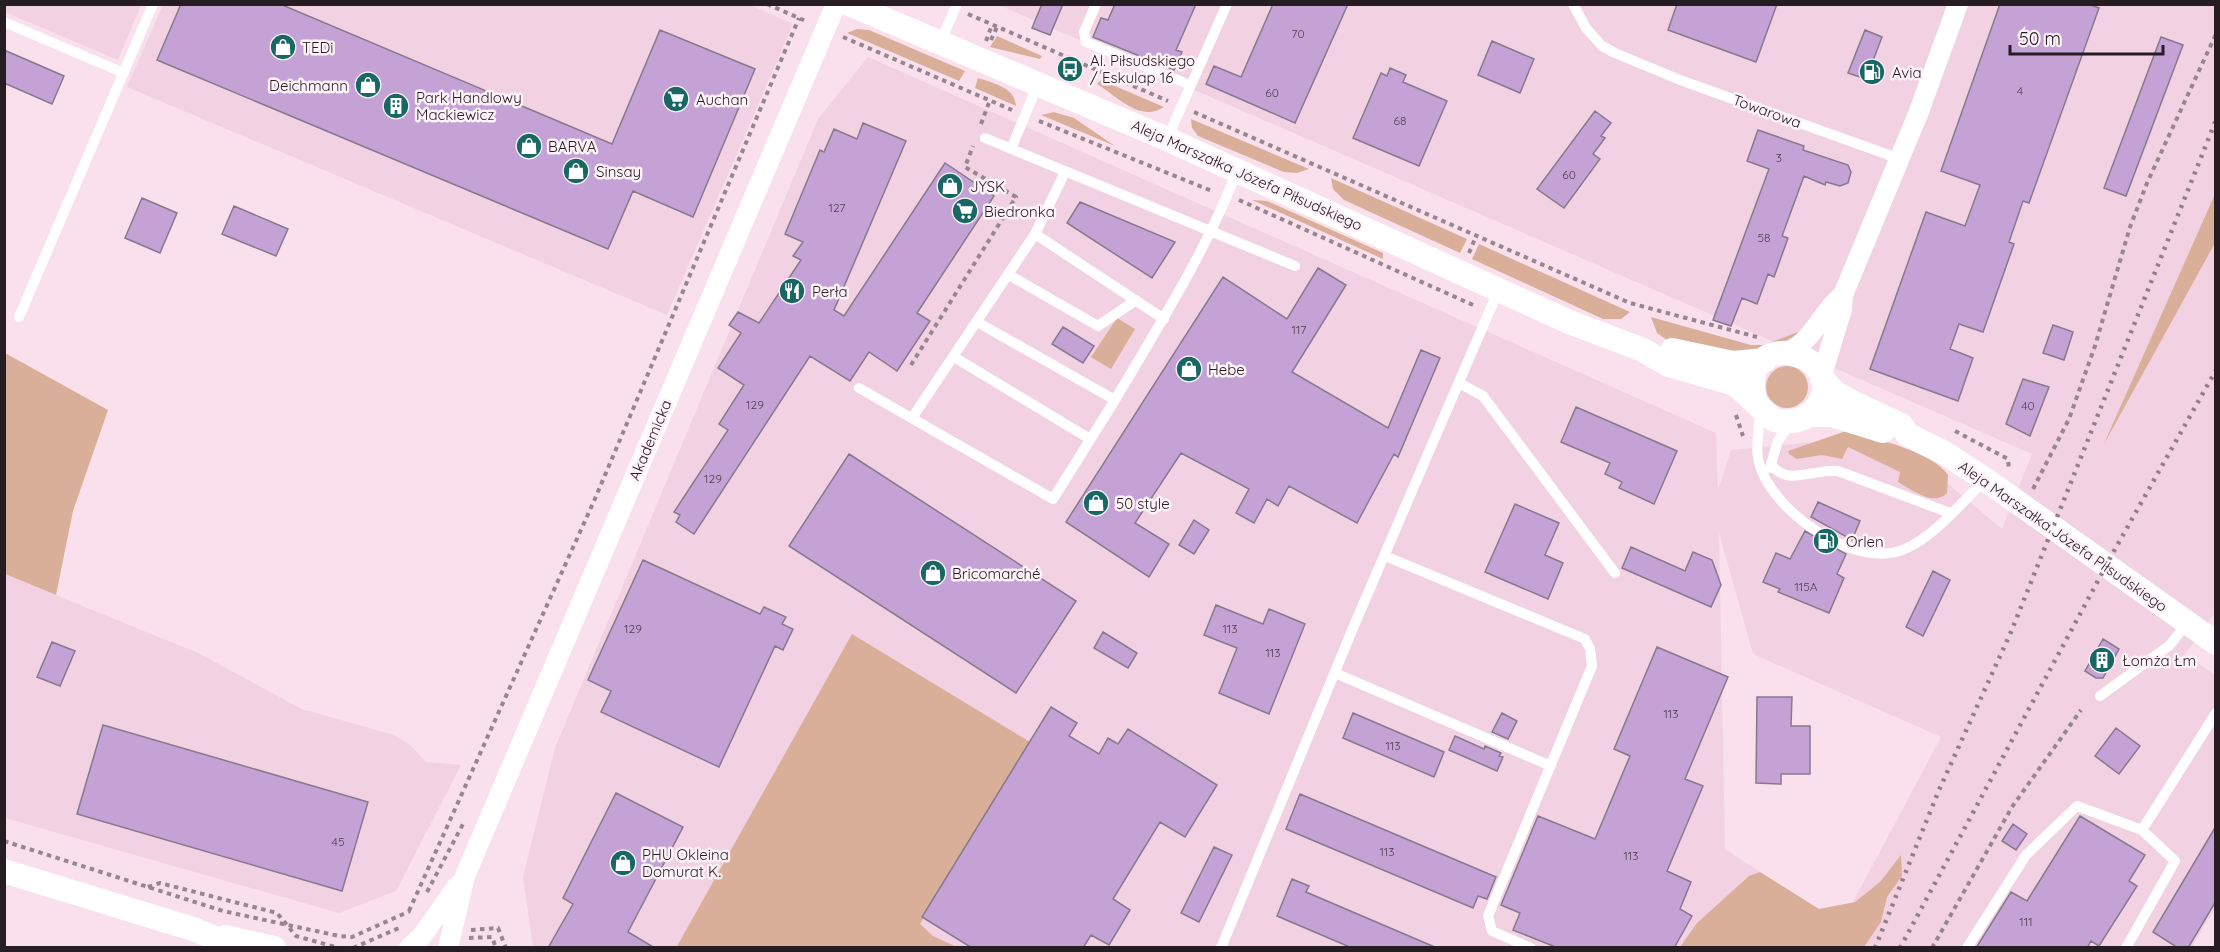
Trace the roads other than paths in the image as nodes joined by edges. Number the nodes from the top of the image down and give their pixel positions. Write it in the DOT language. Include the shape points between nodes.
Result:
graph roads {
  1 [pos="153,4"];
  2 [pos="836,4"];
  3 [pos="849,4"];
  4 [pos="1096,4"];
  5 [pos="1227,4"];
  6 [pos="1573,4"];
  7 [pos="1958,4"];
  8 [pos="956,7"];
  9 [pos="4,22"];
  10 [pos="940,43"];
  11 [pos="124,73"];
  12 [pos="1038,84"];
  13 [pos="1190,86"];
  14 [pos="981,135"];
  15 [pos="1167,139"];
  16 [pos="1011,149"];
  17 [pos="1900,159"];
  18 [pos="1237,171"];
  19 [pos="1065,172"];
  20 [pos="1210,233"];
  21 [pos="1035,234"];
  22 [pos="1295,266"];
  23 [pos="1009,274"];
  24 [pos="1499,289"];
  25 [pos="1843,295"];
  26 [pos="1136,300"];
  27 [pos="19,317"];
  28 [pos="1164,318"];
  29 [pos="977,322"];
  30 [pos="1642,350"];
  31 [pos="1788,352"];
  32 [pos="954,357"];
  33 [pos="1765,360"];
  34 [pos="1821,379"];
  35 [pos="1459,382"];
  36 [pos="859,388"];
  37 [pos="1114,400"];
  38 [pos="1756,404"];
  39 [pos="912,418"];
  40 [pos="1800,418"];
  41 [pos="1908,435"];
  42 [pos="1090,440"];
  43 [pos="1771,463"];
  44 [pos="1767,480"];
  45 [pos="1986,480"];
  46 [pos="1950,513"];
  47 [pos="1384,556"];
  48 [pos="1615,573"];
  49 [pos="2187,623"];
  50 [pos="2216,643"];
  51 [pos="1335,673"];
  52 [pos="2100,696"];
  53 [pos="2216,713"];
  54 [pos="1551,766"];
  55 [pos="2142,830"];
  56 [pos="4,871"];
  57 [pos="465,876"];
  58 [pos="196,930"];
  59 [pos="450,938"];
  60 [pos="238,948"];
  61 [pos="274,948"];
  62 [pos="409,948"];
  63 [pos="1221,948"];
  64 [pos="1531,948"];
  65 [pos="1967,948"];
  66 [pos="2126,948"];
  1 -- 11 [label="lane"];
  2 -- 57 [label="street, Akademicka"];
  3 -- 10 [label="street, Aleja Marszałka Józefa Piłsudskiego"];
  4 -- 13 [label="lane" via="1084,32 1086,42"];
  5 -- 13 [label="lane"];
  6 -- 17 [label="lane, Towarowa" via="1602,46 1635,62"];
  7 -- 17 [label="street"];
  8 -- 10 [label="lane"];
  9 -- 11 [label="lane"];
  10 -- 12 [label="street, Aleja Marszałka Józefa Piłsudskiego"];
  11 -- 27 [label="lane"];
  12 -- 15 [label="street, Aleja Marszałka Józefa Piłsudskiego"];
  12 -- 16 [label="lane"];
  13 -- 15 [label="lane"];
  14 -- 16 [label="lane"];
  15 -- 18 [label="street, Aleja Marszałka Józefa Piłsudskiego"];
  16 -- 19 [label="lane"];
  17 -- 25 [label="street"];
  18 -- 20 [label="lane"];
  18 -- 24 [label="street, Aleja Marszałka Józefa Piłsudskiego"];
  19 -- 20 [label="lane"];
  19 -- 21 [label="lane"];
  20 -- 22 [label="lane"];
  20 -- 28 [label="lane"];
  21 -- 23 [label="lane"];
  21 -- 26 [label="lane"];
  23 -- 26 [label="lane" via="1098,326"];
  23 -- 29 [label="lane"];
  24 -- 30 [label="street, Aleja Marszałka Józefa Piłsudskiego"];
  24 -- 35 [label="lane"];
  25 -- 31 [label="street" via="1813,333"];
  25 -- 34 [label="street"];
  26 -- 28 [label="lane"];
  28 -- 37 [label="lane"];
  29 -- 32 [label="lane"];
  29 -- 37 [label="lane"];
  30 -- 33 [label="street, Aleja Marszałka Józefa Piłsudskiego" via="1671,350 1733,363"];
  30 -- 38 [label="street, Aleja Marszałka Józefa Piłsudskiego" via="1669,365 1735,384"];
  31 -- 33 [label="street, Aleja Marszałka Józefa Piłsudskiego"];
  31 -- 34 [label="street, Aleja Marszałka Józefa Piłsudskiego" via="1805,357 1817,368"];
  32 -- 39 [label="lane"];
  32 -- 42 [label="lane"];
  33 -- 38 [label="street" via="1752,382"];
  34 -- 40 [label="street" via="1820,401"];
  34 -- 41 [label="street, Aleja Marszałka Józefa Piłsudskiego" via="1834,392 1901,425"];
  35 -- 47 [label="lane"];
  35 -- 48 [label="lane" via="1483,396"];
  36 -- 39 [label="lane"];
  37 -- 42 [label="lane"];
  38 -- 40 [label="street, Aleja Marszałka Józefa Piłsudskiego" via="1774,420"];
  38 -- 44 [label="lane" via="1759,465"];
  39 -- 42 [label="lane" via="1053,499"];
  40 -- 41 [label="street, Aleja Marszałka Józefa Piłsudskiego" via="1832,415 1899,437"];
  40 -- 43 [label="lane" via="1779,438"];
  41 -- 45 [label="street, Aleja Marszałka Józefa Piłsudskiego"];
  43 -- 44 [label="lane"];
  43 -- 46 [label="lane" via="1783,475 1838,471"];
  44 -- 46 [label="lane" via="1787,507 1808,526 1852,549 1869,553 1887,555 1905,549"];
  45 -- 46 [label="lane"];
  45 -- 49 [label="street, Aleja Marszałka Józefa Piłsudskiego"];
  47 -- 51 [label="lane"];
  47 -- 54 [label="lane" via="1585,639 1592,666"];
  49 -- 50 [label="street, Aleja Marszałka Józefa Piłsudskiego"];
  49 -- 52 [label="lane" via="2170,645"];
  51 -- 54 [label="lane"];
  51 -- 63 [label="lane"];
  53 -- 55 [label="lane"];
  54 -- 64 [label="lane" via="1488,916 1492,931"];
  55 -- 65 [label="lane" via="2077,806 2026,855"];
  55 -- 66 [label="lane" via="2175,861"];
  56 -- 58 [label="street"];
  57 -- 59 [label="street, Akademicka"];
  57 -- 62 [label="street, Akademicka" via="434,921"];
  58 -- 60 [label="street"];
  58 -- 61 [label="street"];
}
